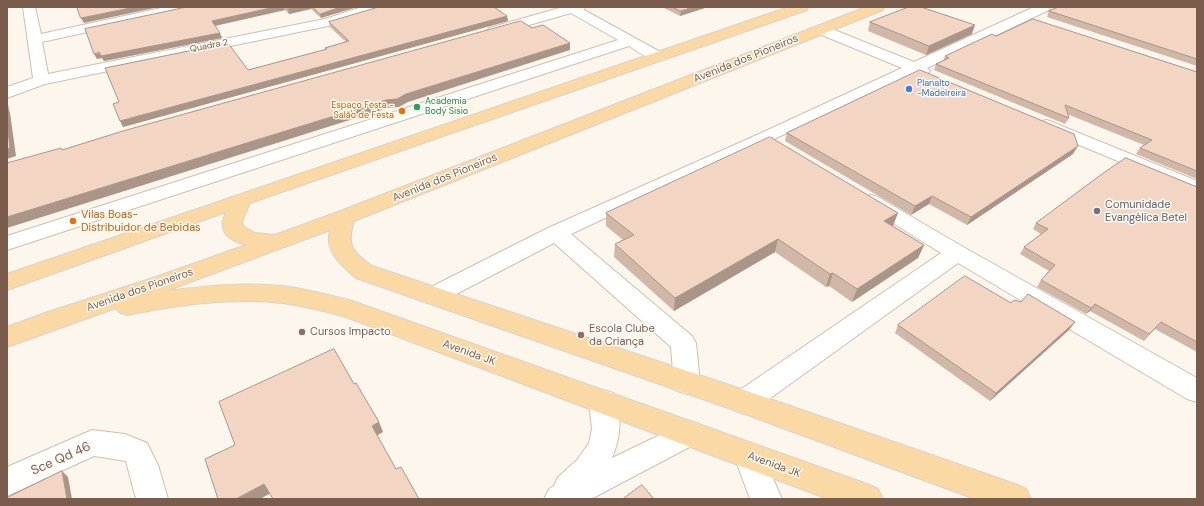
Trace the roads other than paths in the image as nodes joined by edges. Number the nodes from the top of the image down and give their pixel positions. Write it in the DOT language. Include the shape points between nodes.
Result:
graph roads {
  1 [pos="29,7"];
  2 [pos="184,7"];
  3 [pos="375,7"];
  4 [pos="802,7"];
  5 [pos="878,7"];
  6 [pos="574,8"];
  7 [pos="1046,15"];
  8 [pos="822,30"];
  9 [pos="481,34"];
  10 [pos="35,39"];
  11 [pos="630,41"];
  12 [pos="659,57"];
  13 [pos="913,68"];
  14 [pos="935,77"];
  15 [pos="41,80"];
  16 [pos="7,93"];
  17 [pos="1030,117"];
  18 [pos="765,138"];
  19 [pos="786,150"];
  20 [pos="1197,188"];
  21 [pos="854,191"];
  22 [pos="242,199"];
  23 [pos="345,217"];
  24 [pos="556,233"];
  25 [pos="278,240"];
  26 [pos="7,243"];
  27 [pos="957,253"];
  28 [pos="7,282"];
  29 [pos="433,296"];
  30 [pos="57,318"];
  31 [pos="7,337"];
  32 [pos="687,383"];
  33 [pos="1197,391"];
  34 [pos="603,401"];
  35 [pos="744,402"];
  36 [pos="689,434"];
  37 [pos="749,456"];
  38 [pos="7,482"];
  39 [pos="152,499"];
  40 [pos="551,499"];
  41 [pos="560,499"];
  42 [pos="766,499"];
  43 [pos="867,499"];
  44 [pos="1016,499"];
  1 -- 10 [label="street"];
  2 -- 10 [label="street"];
  3 -- 15 [label="street, Quadra 2" via="328,22"];
  4 -- 12 [label="main road"];
  5 -- 8 [label="main road, Avenida dos Pioneiros"];
  6 -- 9 [label="street"];
  6 -- 11 [label="street"];
  7 -- 13 [label="street" via="1024,16"];
  8 -- 13 [label="street"];
  8 -- 23 [label="main road, Avenida dos Pioneiros"];
  10 -- 15 [label="street"];
  11 -- 12 [label="street"];
  11 -- 26 [label="street"];
  12 -- 22 [label="main road"];
  13 -- 14 [label="street"];
  13 -- 18 [label="street"];
  15 -- 16 [label="street, Quadra 2"];
  17 -- 20 [label="street"];
  18 -- 19 [label="street"];
  18 -- 24 [label="street"];
  21 -- 27 [label="street"];
  22 -- 25 [label="main road" via="232,221 233,229 244,238 253,241"];
  22 -- 28 [label="main road"];
  23 -- 25 [label="main road, Avenida dos Pioneiros"];
  23 -- 29 [label="main road" via="339,240 342,251 350,261 364,272"];
  24 -- 29 [label="street"];
  24 -- 32 [label="street" via="683,343"];
  25 -- 30 [label="main road, Avenida dos Pioneiros"];
  27 -- 33 [label="street"];
  27 -- 35 [label="street"];
  29 -- 32 [label="main road"];
  30 -- 31 [label="main road, Avenida dos Pioneiros"];
  30 -- 34 [label="main road, Avenida JK" via="146,302 213,295 274,294 316,300 352,310"];
  32 -- 35 [label="main road"];
  34 -- 36 [label="main road, Avenida JK"];
  34 -- 40 [label="street" via="606,432 600,450 591,466 570,486"];
  35 -- 44 [label="main road"];
  36 -- 37 [label="main road, Avenida JK"];
  36 -- 41 [label="street"];
  37 -- 42 [label="street"];
  37 -- 43 [label="main road, Avenida JK"];
  38 -- 39 [label="street, Sce Qd 46" via="92,443 110,445 126,447 137,452"];
}
